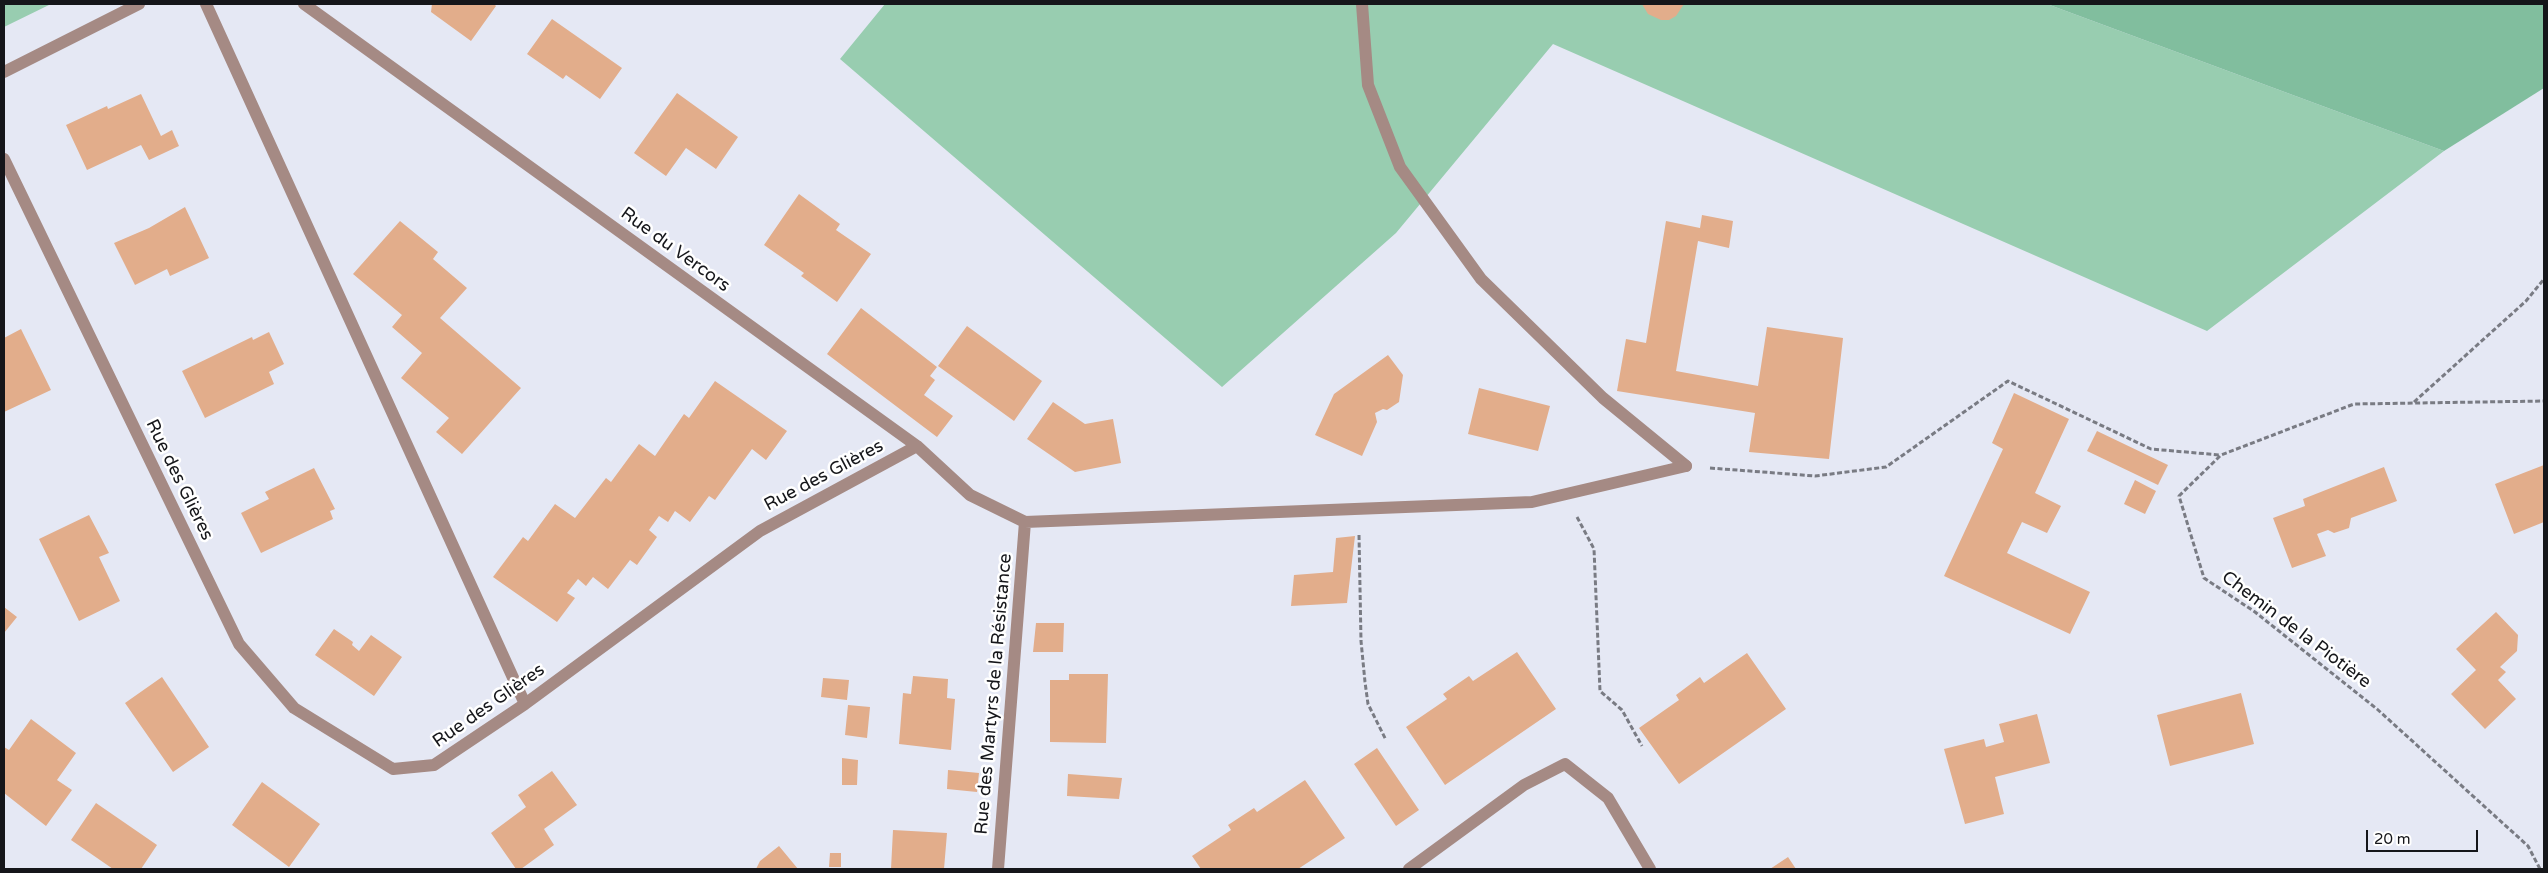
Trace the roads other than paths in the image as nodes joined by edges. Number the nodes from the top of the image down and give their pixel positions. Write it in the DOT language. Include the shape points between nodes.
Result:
graph roads {
  1 [pos="139,4"];
  2 [pos="206,4"];
  3 [pos="304,4"];
  4 [pos="1362,4"];
  5 [pos="4,72"];
  6 [pos="4,159"];
  7 [pos="917,446"];
  8 [pos="1025,522"];
  9 [pos="525,704"];
  10 [pos="998,869"];
  11 [pos="1409,869"];
  12 [pos="1650,869"];
  1 -- 5 [label="street"];
  2 -- 9 [label="street"];
  3 -- 7 [label="street, Rue du Vercors"];
  4 -- 8 [label="street" via="1368,85 1400,166 1481,279 1603,398 1686,466 1532,502"];
  6 -- 9 [label="street, Rue des Glières" via="239,644 294,708 393,770 434,765"];
  7 -- 8 [label="street, Rue du Vercors" via="970,495"];
  7 -- 9 [label="street, Rue des Glières" via="760,531"];
  8 -- 10 [label="street, Rue des Martyrs de la Résistance"];
  11 -- 12 [label="street" via="1524,785 1565,764 1608,798"];
}
